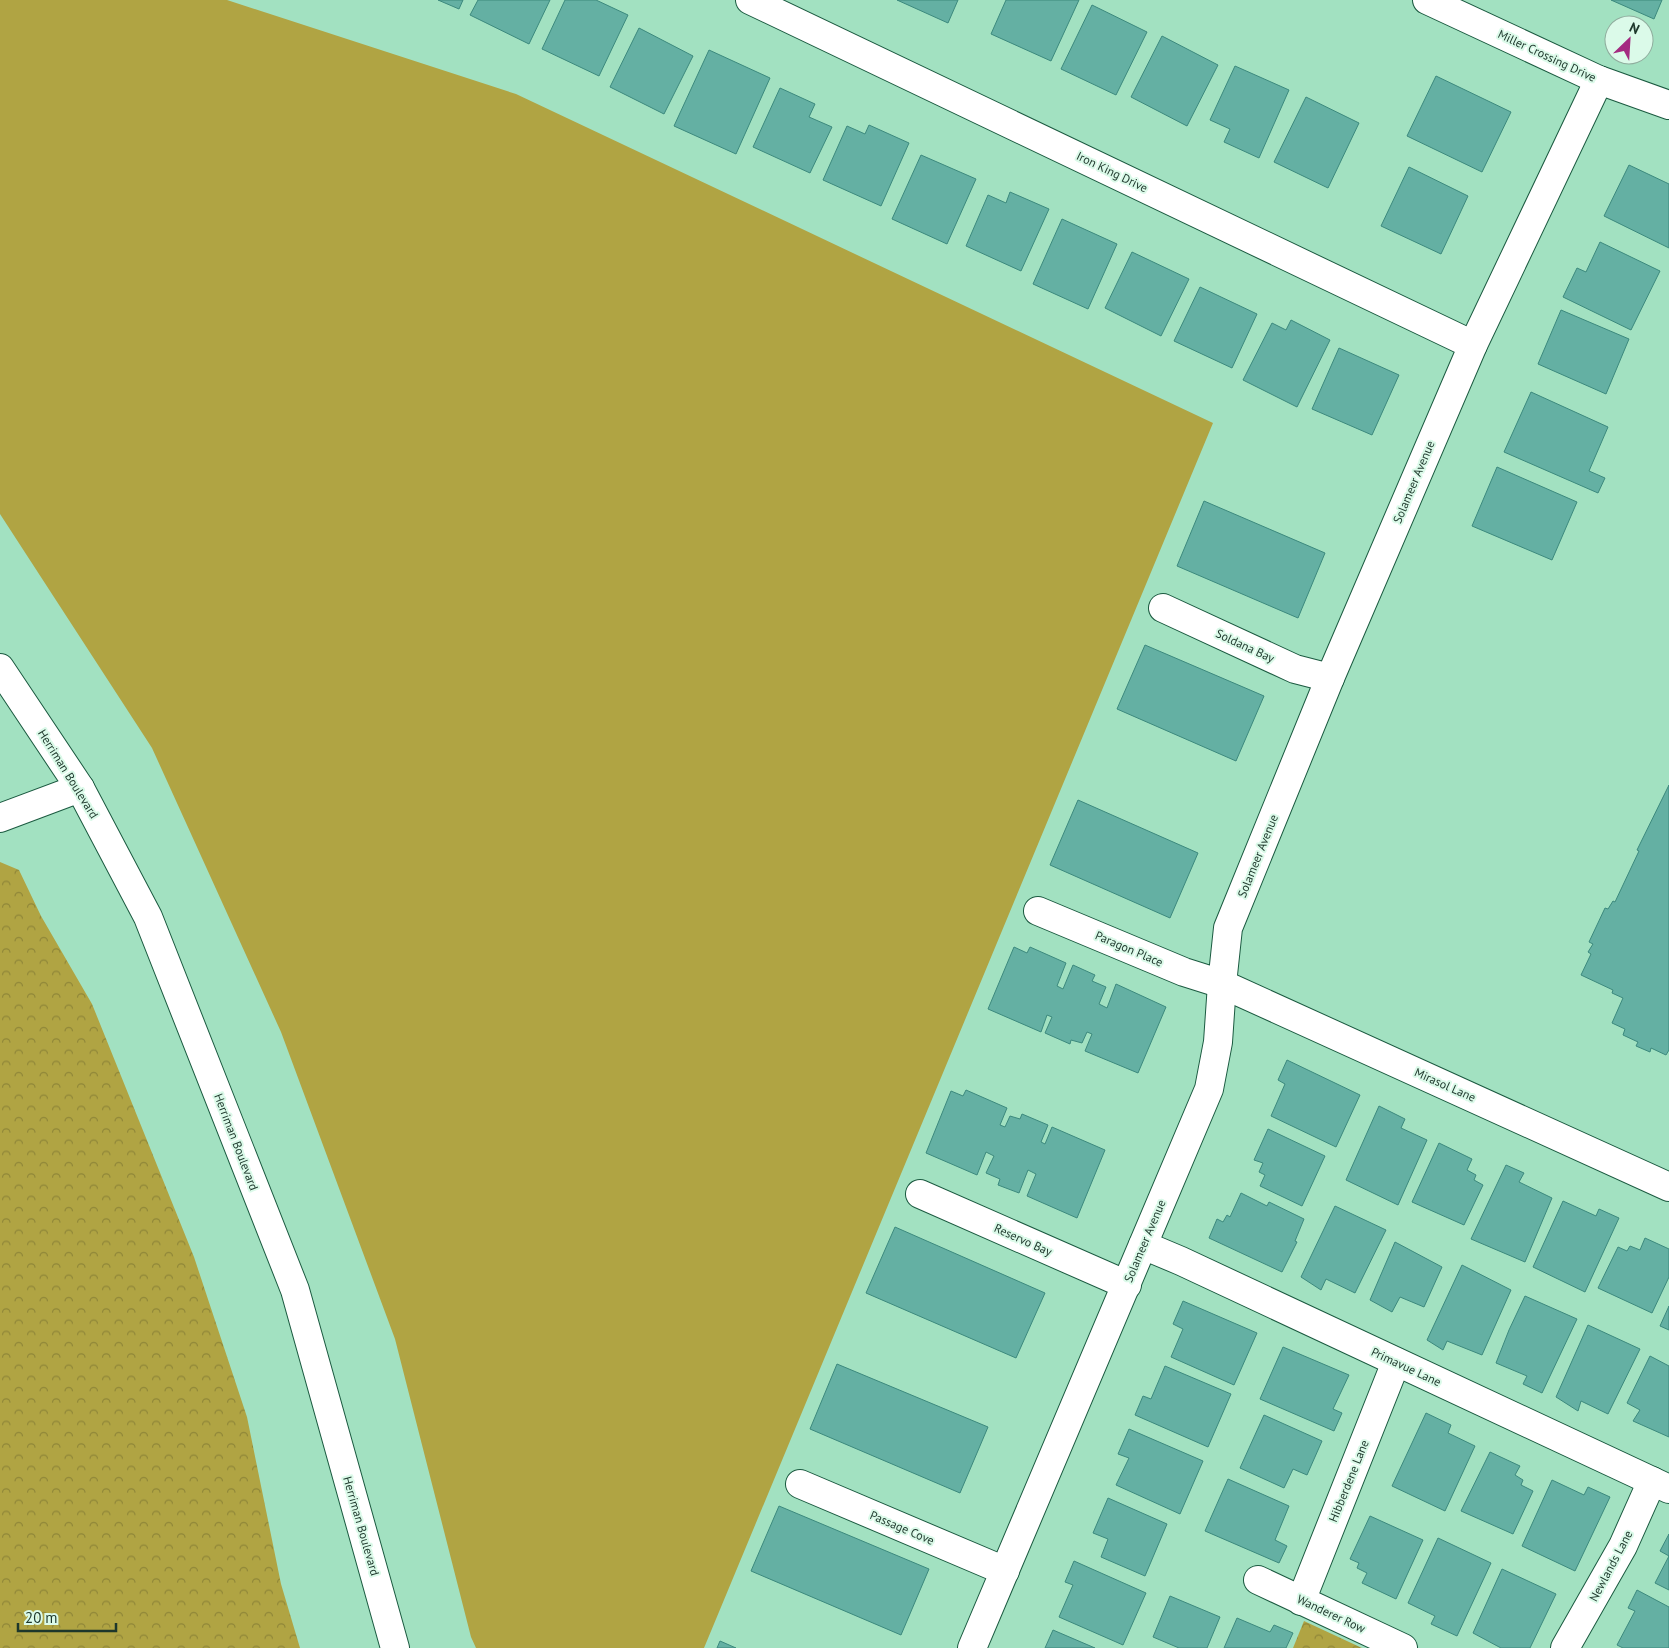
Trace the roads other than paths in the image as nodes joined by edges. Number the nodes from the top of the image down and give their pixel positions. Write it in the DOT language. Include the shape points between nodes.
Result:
graph roads {
  1 [pos="750,0"];
  2 [pos="1428,0"];
  3 [pos="796,9"];
  4 [pos="1598,80"];
  5 [pos="1669,105"];
  6 [pos="1472,345"];
  7 [pos="1163,608"];
  8 [pos="0,668"];
  9 [pos="1330,678"];
  10 [pos="80,788"];
  11 [pos="0,818"];
  12 [pos="1038,910"];
  13 [pos="1222,984"];
  14 [pos="1669,1187"];
  15 [pos="920,1194"];
  16 [pos="1143,1245"];
  17 [pos="1126,1285"];
  18 [pos="1396,1362"];
  19 [pos="800,1484"];
  20 [pos="1661,1485"];
  21 [pos="1005,1571"];
  22 [pos="1258,1580"];
  23 [pos="1301,1600"];
  24 [pos="395,1648"];
  25 [pos="972,1648"];
  26 [pos="1403,1648"];
  27 [pos="1565,1648"];
  1 -- 3 [label="street, Iron King Drive"];
  2 -- 4 [label="street, Miller Crossing Drive"];
  3 -- 6 [label="street, Iron King Drive"];
  4 -- 5 [label="street, Miller Crossing Drive"];
  4 -- 6 [label="street, Solameer Avenue"];
  6 -- 9 [label="street, Solameer Avenue"];
  7 -- 9 [label="street, Soldana Bay" via="1296,669"];
  8 -- 10 [label="street, Herriman Boulevard"];
  9 -- 13 [label="street, Solameer Avenue" via="1228,928"];
  10 -- 11 [label="street"];
  10 -- 24 [label="street, Herriman Boulevard" via="148,917 295,1290"];
  12 -- 13 [label="street, Paragon Place" via="1184,972"];
  13 -- 14 [label="street, Mirasol Lane"];
  13 -- 16 [label="street, Solameer Avenue" via="1218,1042 1209,1089"];
  15 -- 17 [label="street, Reservo Bay"];
  16 -- 17 [label="street, Solameer Avenue"];
  16 -- 18 [label="street, Primavue Lane"];
  17 -- 21 [label="street, Solameer Avenue"];
  18 -- 20 [label="street, Primavue Lane"];
  18 -- 23 [label="street, Hibberdene Lane"];
  19 -- 21 [label="street, Passage Cove"];
  20 -- 27 [label="street, Newlands Lane"];
  21 -- 25 [label="street, Solameer Avenue"];
  22 -- 23 [label="street, Wanderer Row"];
  23 -- 26 [label="street, Wanderer Row"];
}
